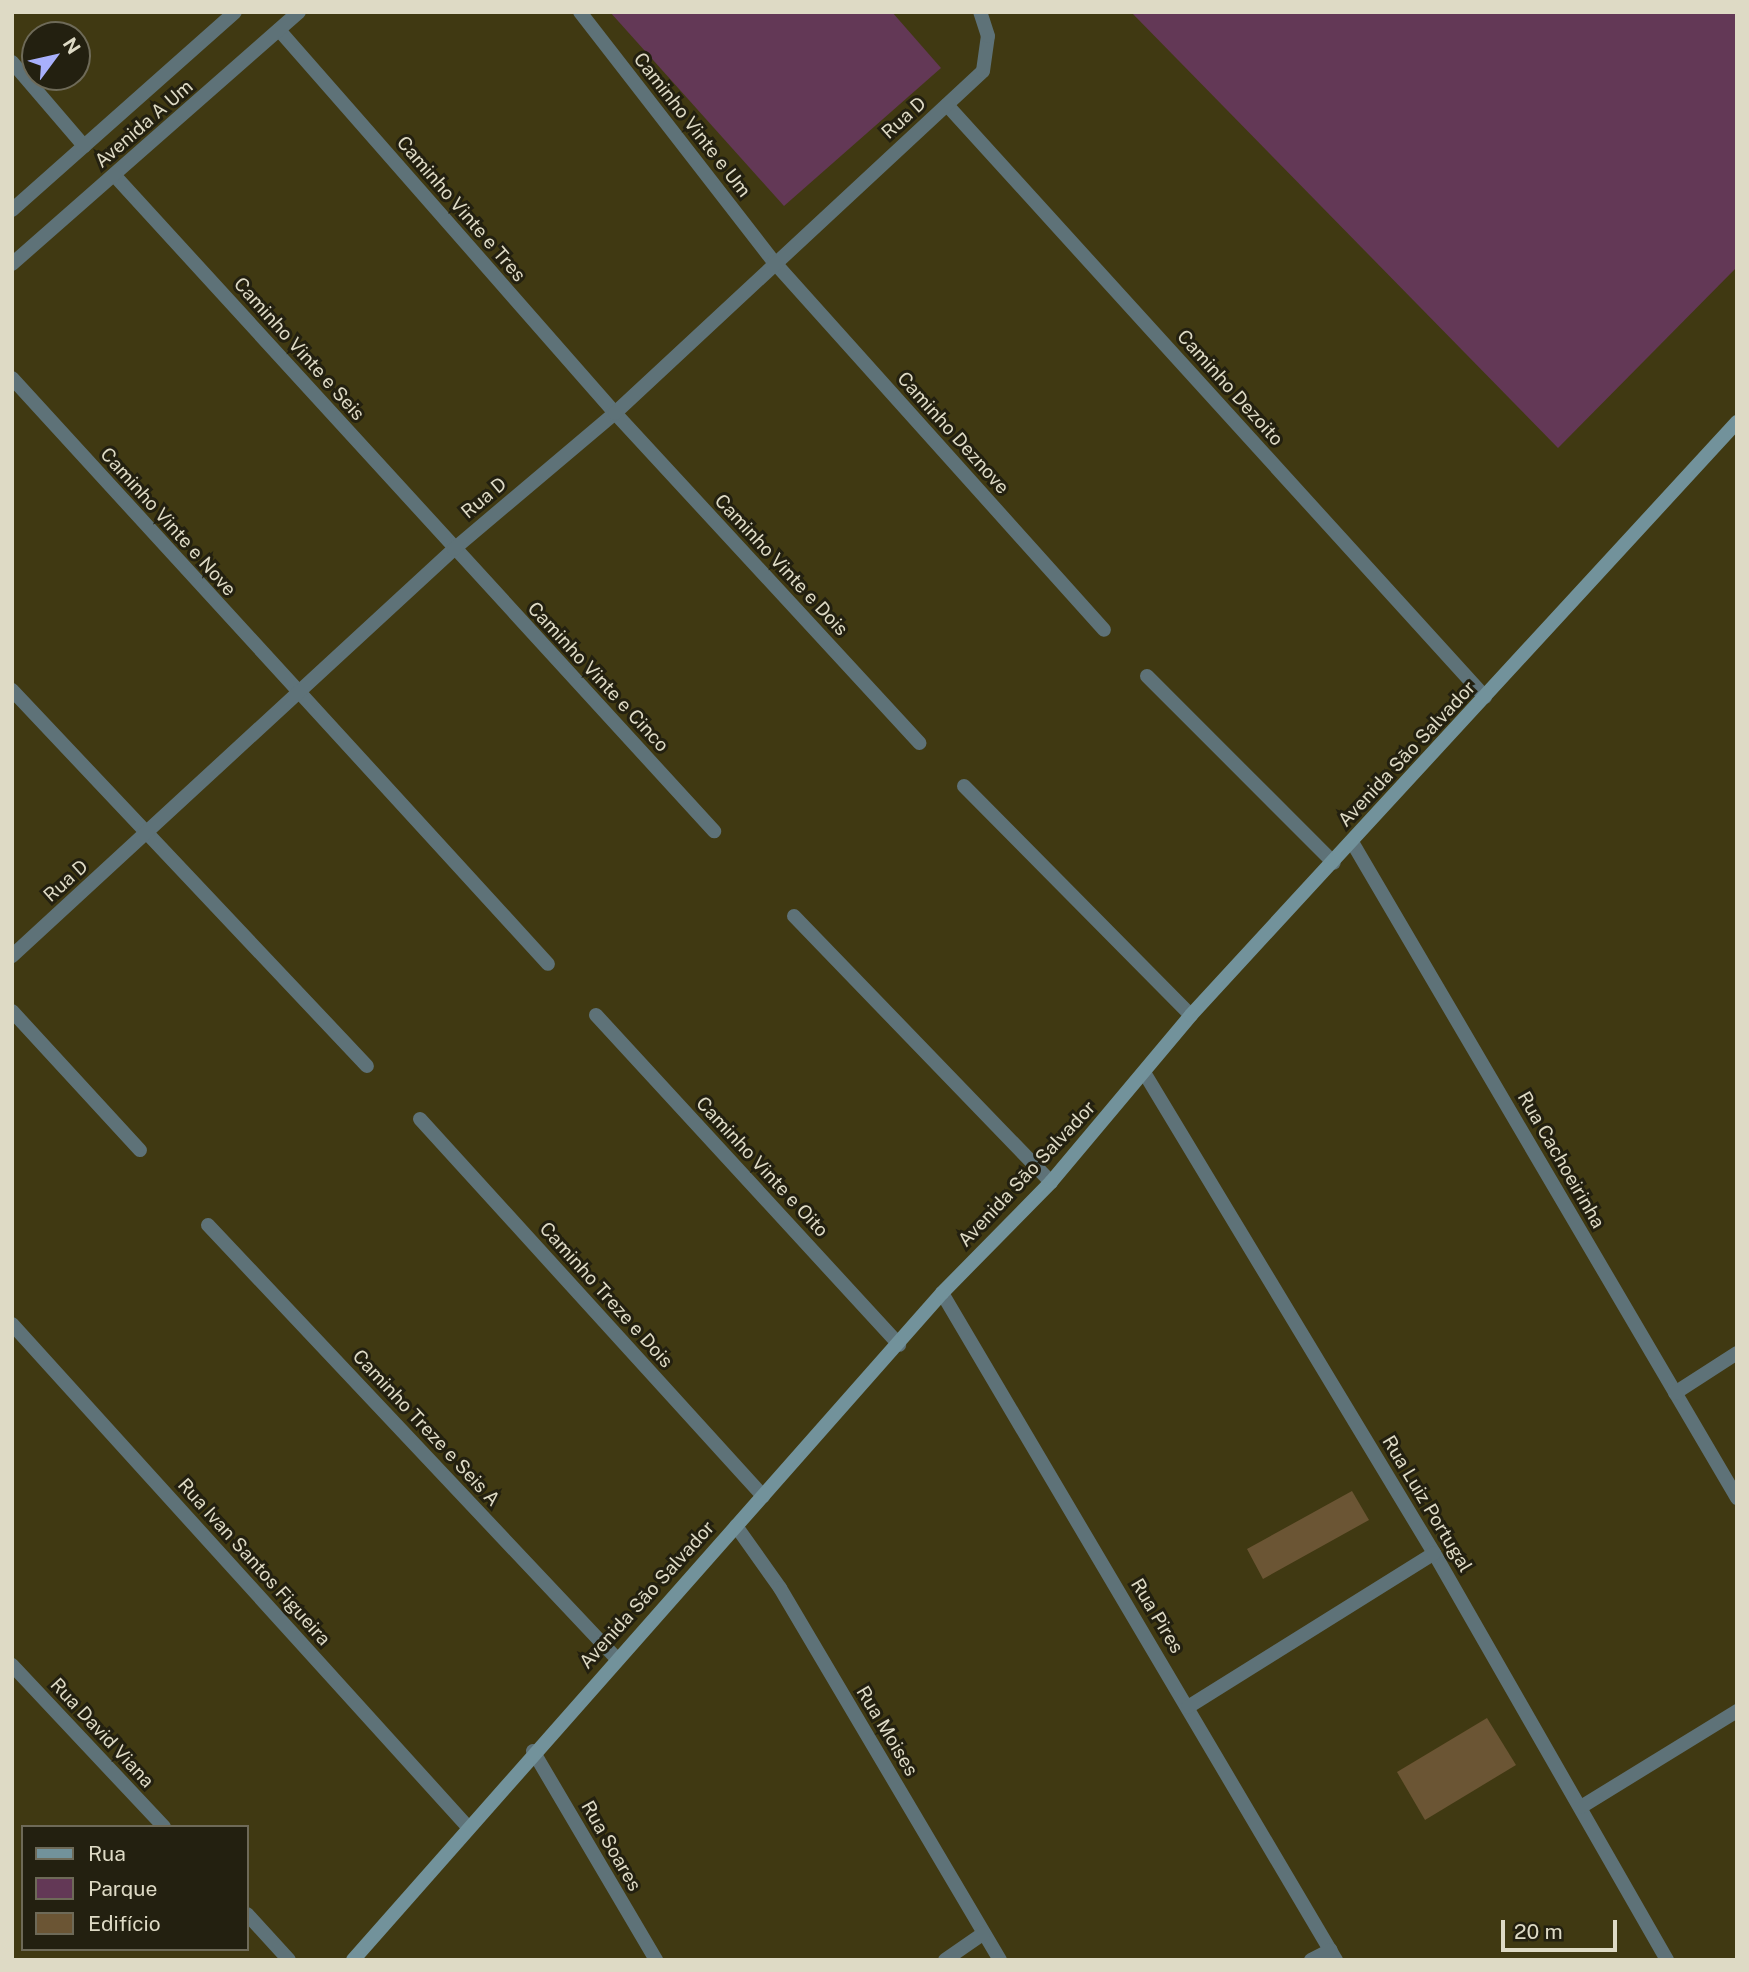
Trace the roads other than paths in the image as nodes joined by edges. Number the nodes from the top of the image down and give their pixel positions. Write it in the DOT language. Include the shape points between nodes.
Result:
graph roads {
  1 [pos="235,12"];
  2 [pos="299,12"];
  3 [pos="580,12"];
  4 [pos="980,12"];
  5 [pos="279,30"];
  6 [pos="12,62"];
  7 [pos="947,105"];
  8 [pos="84,146"];
  9 [pos="115,176"];
  10 [pos="12,210"];
  11 [pos="774,262"];
  12 [pos="12,264"];
  13 [pos="12,378"];
  14 [pos="615,413"];
  15 [pos="1737,422"];
  16 [pos="454,549"];
  17 [pos="1104,629"];
  18 [pos="1147,676"];
  19 [pos="12,690"];
  20 [pos="296,692"];
  21 [pos="1485,697"];
  22 [pos="919,743"];
  23 [pos="964,786"];
  24 [pos="714,831"];
  25 [pos="145,836"];
  26 [pos="1352,842"];
  27 [pos="1334,863"];
  28 [pos="794,916"];
  29 [pos="12,956"];
  30 [pos="548,964"];
  31 [pos="12,1011"];
  32 [pos="596,1015"];
  33 [pos="1191,1016"];
  34 [pos="367,1066"];
  35 [pos="1145,1074"];
  36 [pos="420,1119"];
  37 [pos="140,1150"];
  38 [pos="1051,1182"];
  39 [pos="208,1225"];
  40 [pos="942,1293"];
  41 [pos="12,1324"];
  42 [pos="899,1345"];
  43 [pos="1737,1353"];
  44 [pos="1675,1393"];
  45 [pos="763,1496"];
  46 [pos="1737,1498"];
  47 [pos="736,1526"];
  48 [pos="1434,1553"];
  49 [pos="616,1658"];
  50 [pos="12,1665"];
  51 [pos="1188,1707"];
  52 [pos="1737,1711"];
  53 [pos="533,1751"];
  54 [pos="1581,1807"];
  55 [pos="162,1825"];
  56 [pos="467,1826"];
  57 [pos="248,1915"];
  58 [pos="984,1933"];
  59 [pos="1334,1955"];
  60 [pos="289,1960"];
  61 [pos="353,1960"];
  62 [pos="656,1960"];
  63 [pos="945,1960"];
  64 [pos="1000,1960"];
  65 [pos="1311,1960"];
  66 [pos="1667,1960"];
  1 -- 8 [label="street, Avenida A Um"];
  2 -- 5 [label="street, Avenida A Um"];
  3 -- 11 [label="street, Caminho Vinte e Um"];
  4 -- 7 [label="street, Rua D" via="988,36 983,71"];
  5 -- 9 [label="street, Avenida A Um"];
  5 -- 14 [label="street, Caminho Vinte e Tres"];
  6 -- 8 [label="street"];
  7 -- 11 [label="street, Rua D"];
  7 -- 21 [label="street, Caminho Dezoito"];
  8 -- 10 [label="street, Avenida A Um"];
  9 -- 12 [label="street, Avenida A Um"];
  9 -- 16 [label="street, Caminho Vinte e Seis"];
  11 -- 14 [label="street, Rua D"];
  11 -- 17 [label="street, Caminho Deznove"];
  13 -- 20 [label="street, Caminho Vinte e Nove"];
  14 -- 16 [label="street, Rua D"];
  14 -- 22 [label="street, Caminho Vinte e Dois"];
  15 -- 21 [label="street, Avenida São Salvador"];
  16 -- 20 [label="street, Rua D"];
  16 -- 24 [label="street, Caminho Vinte e Cinco"];
  18 -- 27 [label="street"];
  19 -- 25 [label="street"];
  20 -- 25 [label="street, Rua D"];
  20 -- 30 [label="street"];
  21 -- 26 [label="street, Avenida São Salvador"];
  23 -- 33 [label="street"];
  25 -- 29 [label="street, Rua D"];
  25 -- 34 [label="street"];
  26 -- 27 [label="street, Avenida São Salvador"];
  26 -- 44 [label="street, Rua Cachoeirinha"];
  27 -- 33 [label="street, Avenida São Salvador"];
  28 -- 38 [label="street"];
  31 -- 37 [label="street"];
  32 -- 42 [label="street, Caminho Vinte e Oito"];
  33 -- 35 [label="street, Avenida São Salvador"];
  35 -- 38 [label="street, Avenida São Salvador"];
  35 -- 48 [label="street, Rua Luiz Portugal"];
  36 -- 45 [label="street, Caminho Treze e Dois"];
  38 -- 40 [label="street, Avenida São Salvador"];
  39 -- 49 [label="street, Caminho Treze e Seis A"];
  40 -- 42 [label="street, Avenida São Salvador"];
  40 -- 51 [label="street, Rua Pires"];
  41 -- 56 [label="street, Rua Ivan Santos Figueira"];
  42 -- 45 [label="street, Avenida São Salvador"];
  43 -- 44 [label="street"];
  44 -- 46 [label="street, Rua Cachoeirinha"];
  45 -- 47 [label="street, Avenida São Salvador"];
  47 -- 49 [label="street, Avenida São Salvador"];
  47 -- 58 [label="street, Rua Moises" via="780,1588"];
  48 -- 51 [label="street"];
  48 -- 54 [label="street, Rua Luiz Portugal"];
  49 -- 53 [label="street, Avenida São Salvador"];
  50 -- 55 [label="street, Rua David Viana"];
  51 -- 59 [label="street, Rua Pires"];
  52 -- 54 [label="street"];
  53 -- 56 [label="street, Avenida São Salvador"];
  53 -- 62 [label="street, Rua Soares"];
  54 -- 66 [label="street, Rua Luiz Portugal"];
  56 -- 61 [label="street, Avenida São Salvador"];
  57 -- 60 [label="street"];
  58 -- 63 [label="street"];
  58 -- 64 [label="street, Rua Moises"];
  59 -- 65 [label="street"];
}
